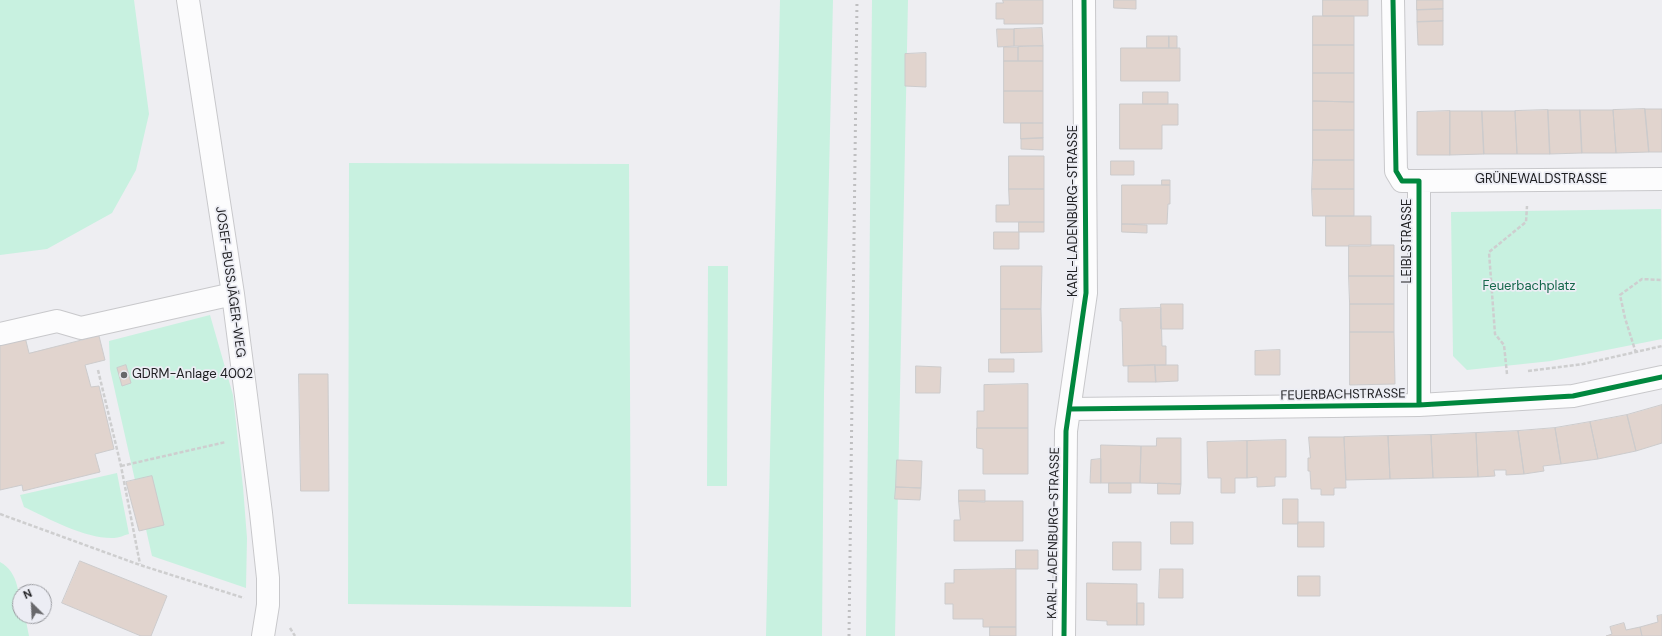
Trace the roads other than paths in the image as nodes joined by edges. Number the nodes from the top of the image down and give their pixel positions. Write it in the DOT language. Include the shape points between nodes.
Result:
graph roads {
  1 [pos="188,0"];
  2 [pos="1084,0"];
  3 [pos="1393,0"];
  4 [pos="1662,179"];
  5 [pos="1419,181"];
  6 [pos="233,294"];
  7 [pos="0,334"];
  8 [pos="1662,377"];
  9 [pos="1419,405"];
  10 [pos="1070,409"];
  11 [pos="263,636"];
  12 [pos="1064,636"];
  1 -- 6 [label="street, JOSEF-BUSSJÄGER-WEG"];
  2 -- 10 [label="street, KARL-LADENBURG-STRASSE" via="1086,293"];
  3 -- 5 [label="street, LEIBLSTRASSE" via="1396,172 1402,181"];
  4 -- 5 [label="street, GRÜNEWALDSTRASSE"];
  5 -- 9 [label="street, LEIBLSTRASSE"];
  6 -- 7 [label="street" via="82,328 57,321"];
  6 -- 11 [label="street, JOSEF-BUSSJÄGER-WEG" via="268,578 268,605"];
  8 -- 9 [label="street, FEUERBACHSTRASSE" via="1573,396"];
  9 -- 10 [label="street, FEUERBACHSTRASSE"];
  10 -- 12 [label="street, KARL-LADENBURG-STRASSE" via="1066,431"];
}
